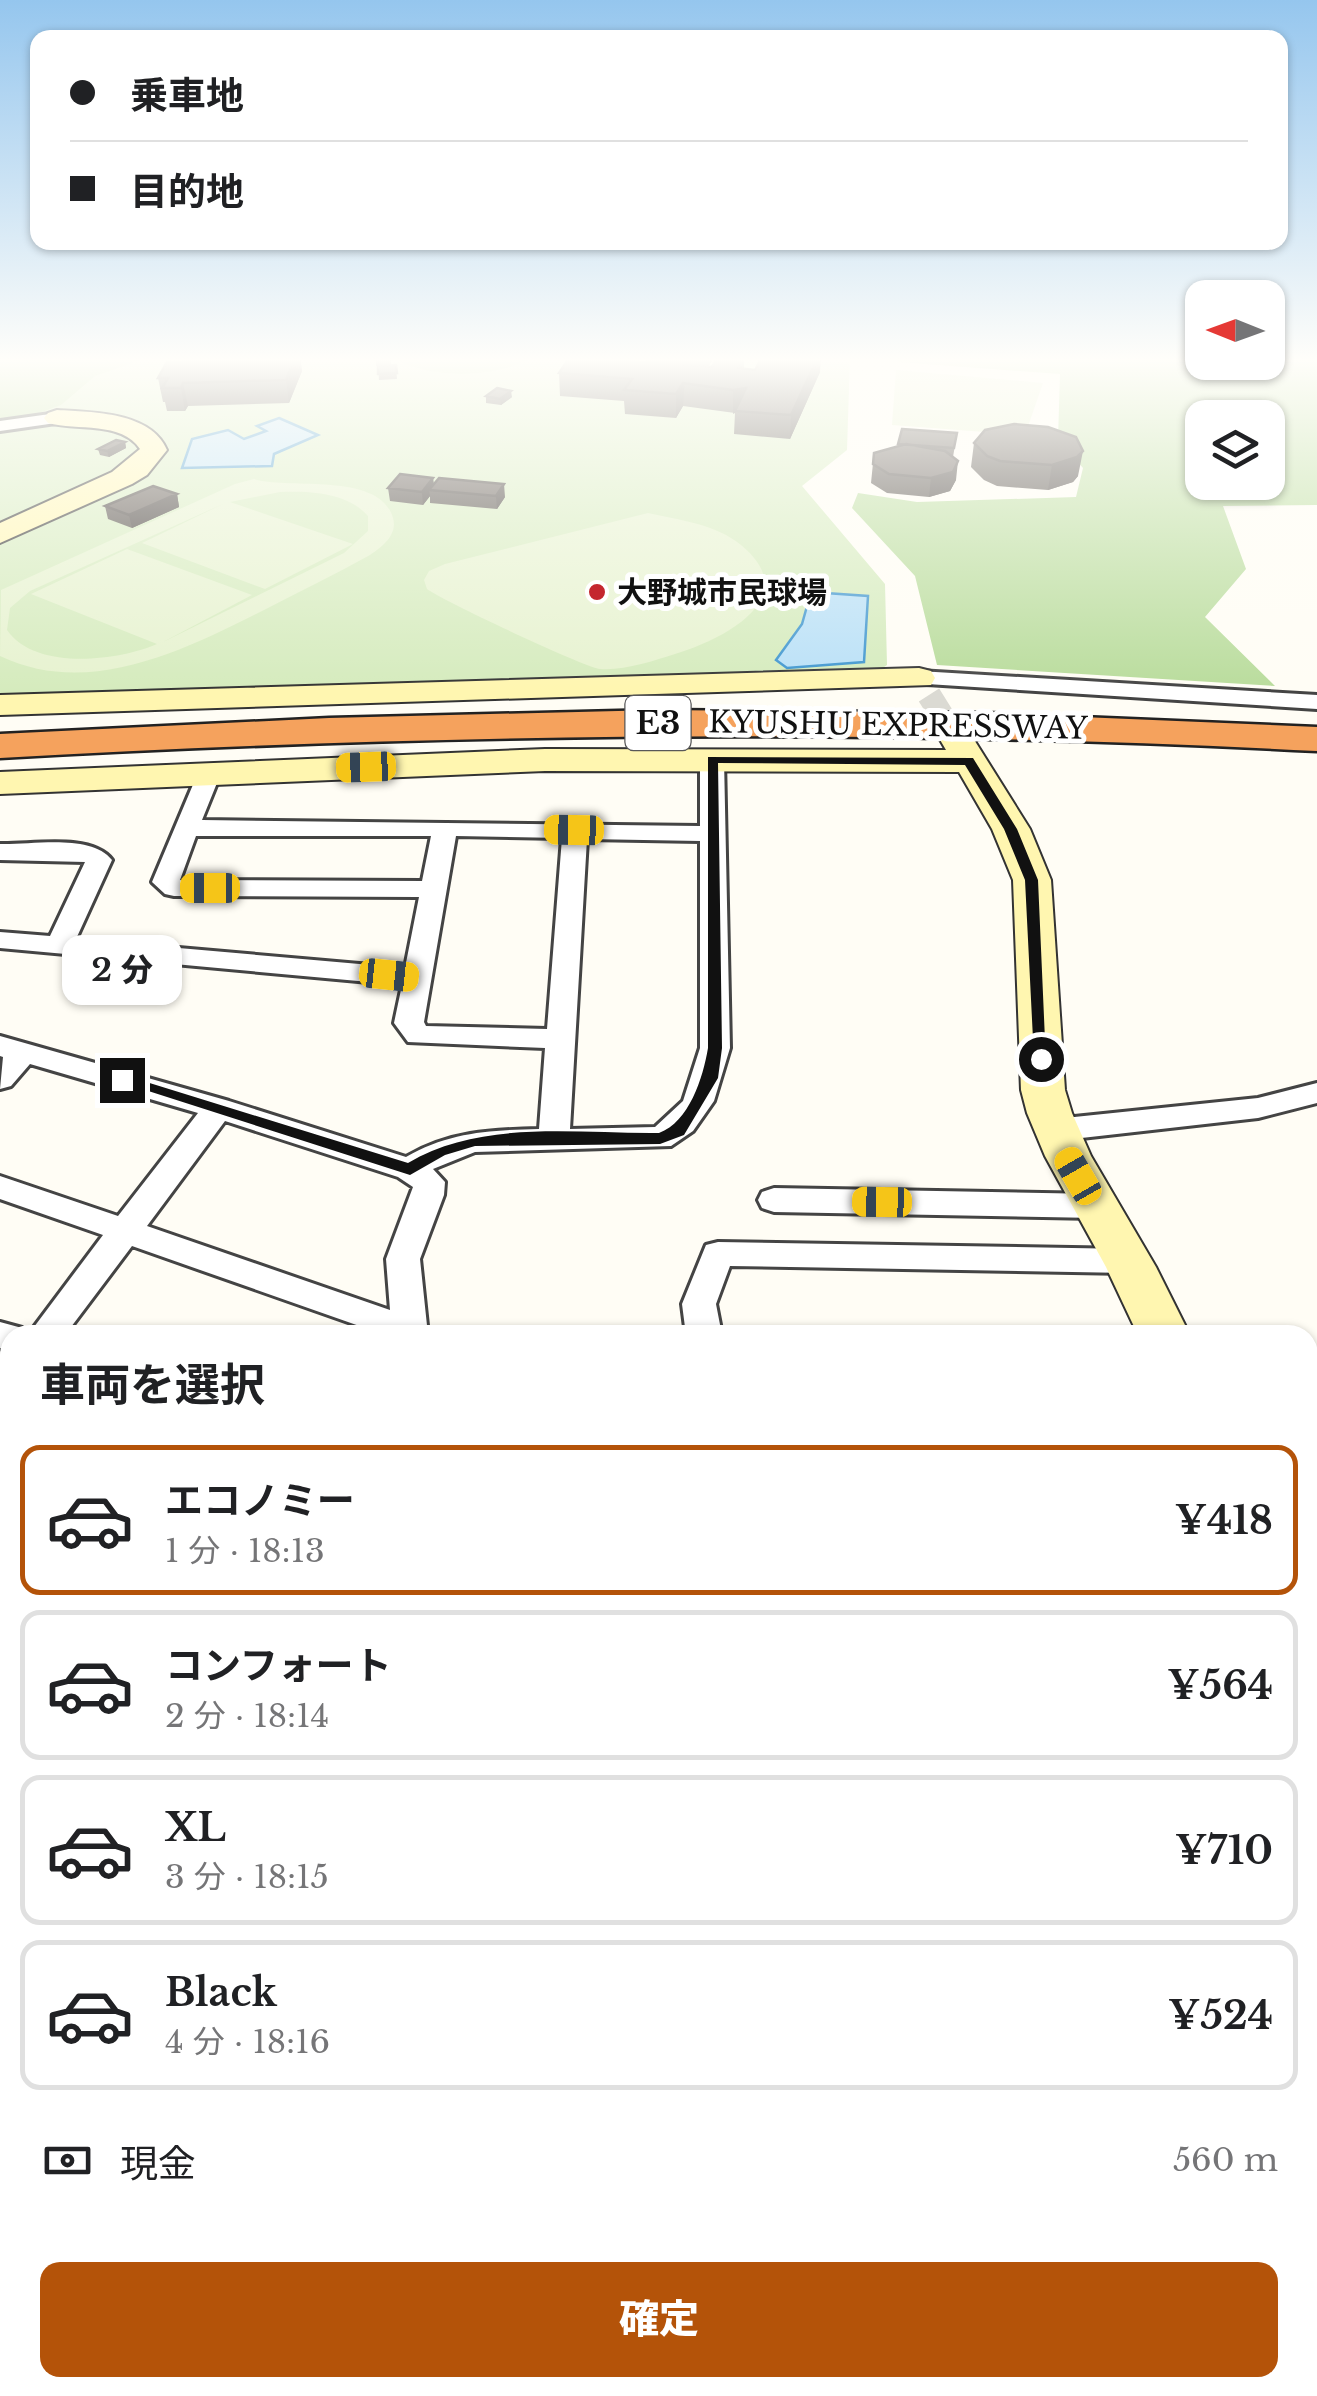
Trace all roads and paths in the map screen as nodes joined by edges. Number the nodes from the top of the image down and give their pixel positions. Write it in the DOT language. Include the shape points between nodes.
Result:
graph roads {
  1 [pos="137,469"];
  2 [pos="0,534"];
  3 [pos="924,687"];
  4 [pos="1317,702"];
  5 [pos="0,705"];
  6 [pos="1317,720"];
  7 [pos="0,728"];
  8 [pos="1317,739"];
  9 [pos="0,746"];
  10 [pos="712,759"];
  11 [pos="209,773"];
  12 [pos="0,783"];
  13 [pos="186,828"];
  14 [pos="445,828"];
  15 [pos="574,830"];
  16 [pos="711,834"];
  17 [pos="0,852"];
  18 [pos="434,889"];
  19 [pos="0,940"];
  20 [pos="59,946"];
  21 [pos="420,978"];
  22 [pos="562,1039"];
  23 [pos="12,1048"];
  24 [pos="0,1080"];
  25 [pos="1317,1092"];
  26 [pos="218,1108"];
  27 [pos="1055,1130"];
  28 [pos="554,1140"];
  29 [pos="410,1169"];
  30 [pos="0,1187"];
  31 [pos="774,1200"];
  32 [pos="1096,1206"];
  33 [pos="127,1230"];
  34 [pos="1128,1260"];
  35 [pos="54,1325"];
  36 [pos="391,1325"];
  37 [pos="409,1325"];
  38 [pos="702,1325"];
  39 [pos="1159,1325"];
  1 -- 2 [label="street"];
  3 -- 4 [label="street"];
  3 -- 5 [label="street"];
  6 -- 7 [label="highway, KYUSHU EXPRESSWAY / E3" via="715,703"];
  8 -- 9 [label="highway, KYUSHU EXPRESSWAY / E3" via="964,724 702,722 368,728"];
  10 -- 11 [label="street"];
  10 -- 16 [label="street"];
  10 -- 27 [label="street" via="962,749 1011,829 1032,880 1043,1090"];
  11 -- 12 [label="street"];
  11 -- 13 [label="street"];
  13 -- 14 [label="street"];
  13 -- 18 [label="street" via="165,882 174,888"];
  14 -- 15 [label="street"];
  14 -- 18 [label="street"];
  15 -- 16 [label="street"];
  15 -- 22 [label="street"];
  16 -- 28 [label="street" via="710,1078 678,1132"];
  17 -- 20 [label="street" via="90,853 99,860"];
  18 -- 21 [label="street"];
  19 -- 20 [label="street"];
  20 -- 21 [label="street"];
  21 -- 22 [label="street" via="408,1023 418,1035"];
  22 -- 28 [label="street"];
  23 -- 24 [label="street"];
  23 -- 26 [label="street"];
  25 -- 27 [label="street" via="1258,1108"];
  26 -- 29 [label="street"];
  26 -- 33 [label="street"];
  27 -- 32 [label="street"];
  28 -- 29 [label="street" via="474,1140"];
  29 -- 37 [label="street" via="429,1182 403,1259"];
  30 -- 33 [label="street"];
  31 -- 32 [label="street"];
  32 -- 34 [label="street"];
  33 -- 35 [label="street"];
  33 -- 36 [label="street"];
  34 -- 38 [label="street" via="718,1254 699,1304"];
  34 -- 39 [label="street"];
}
